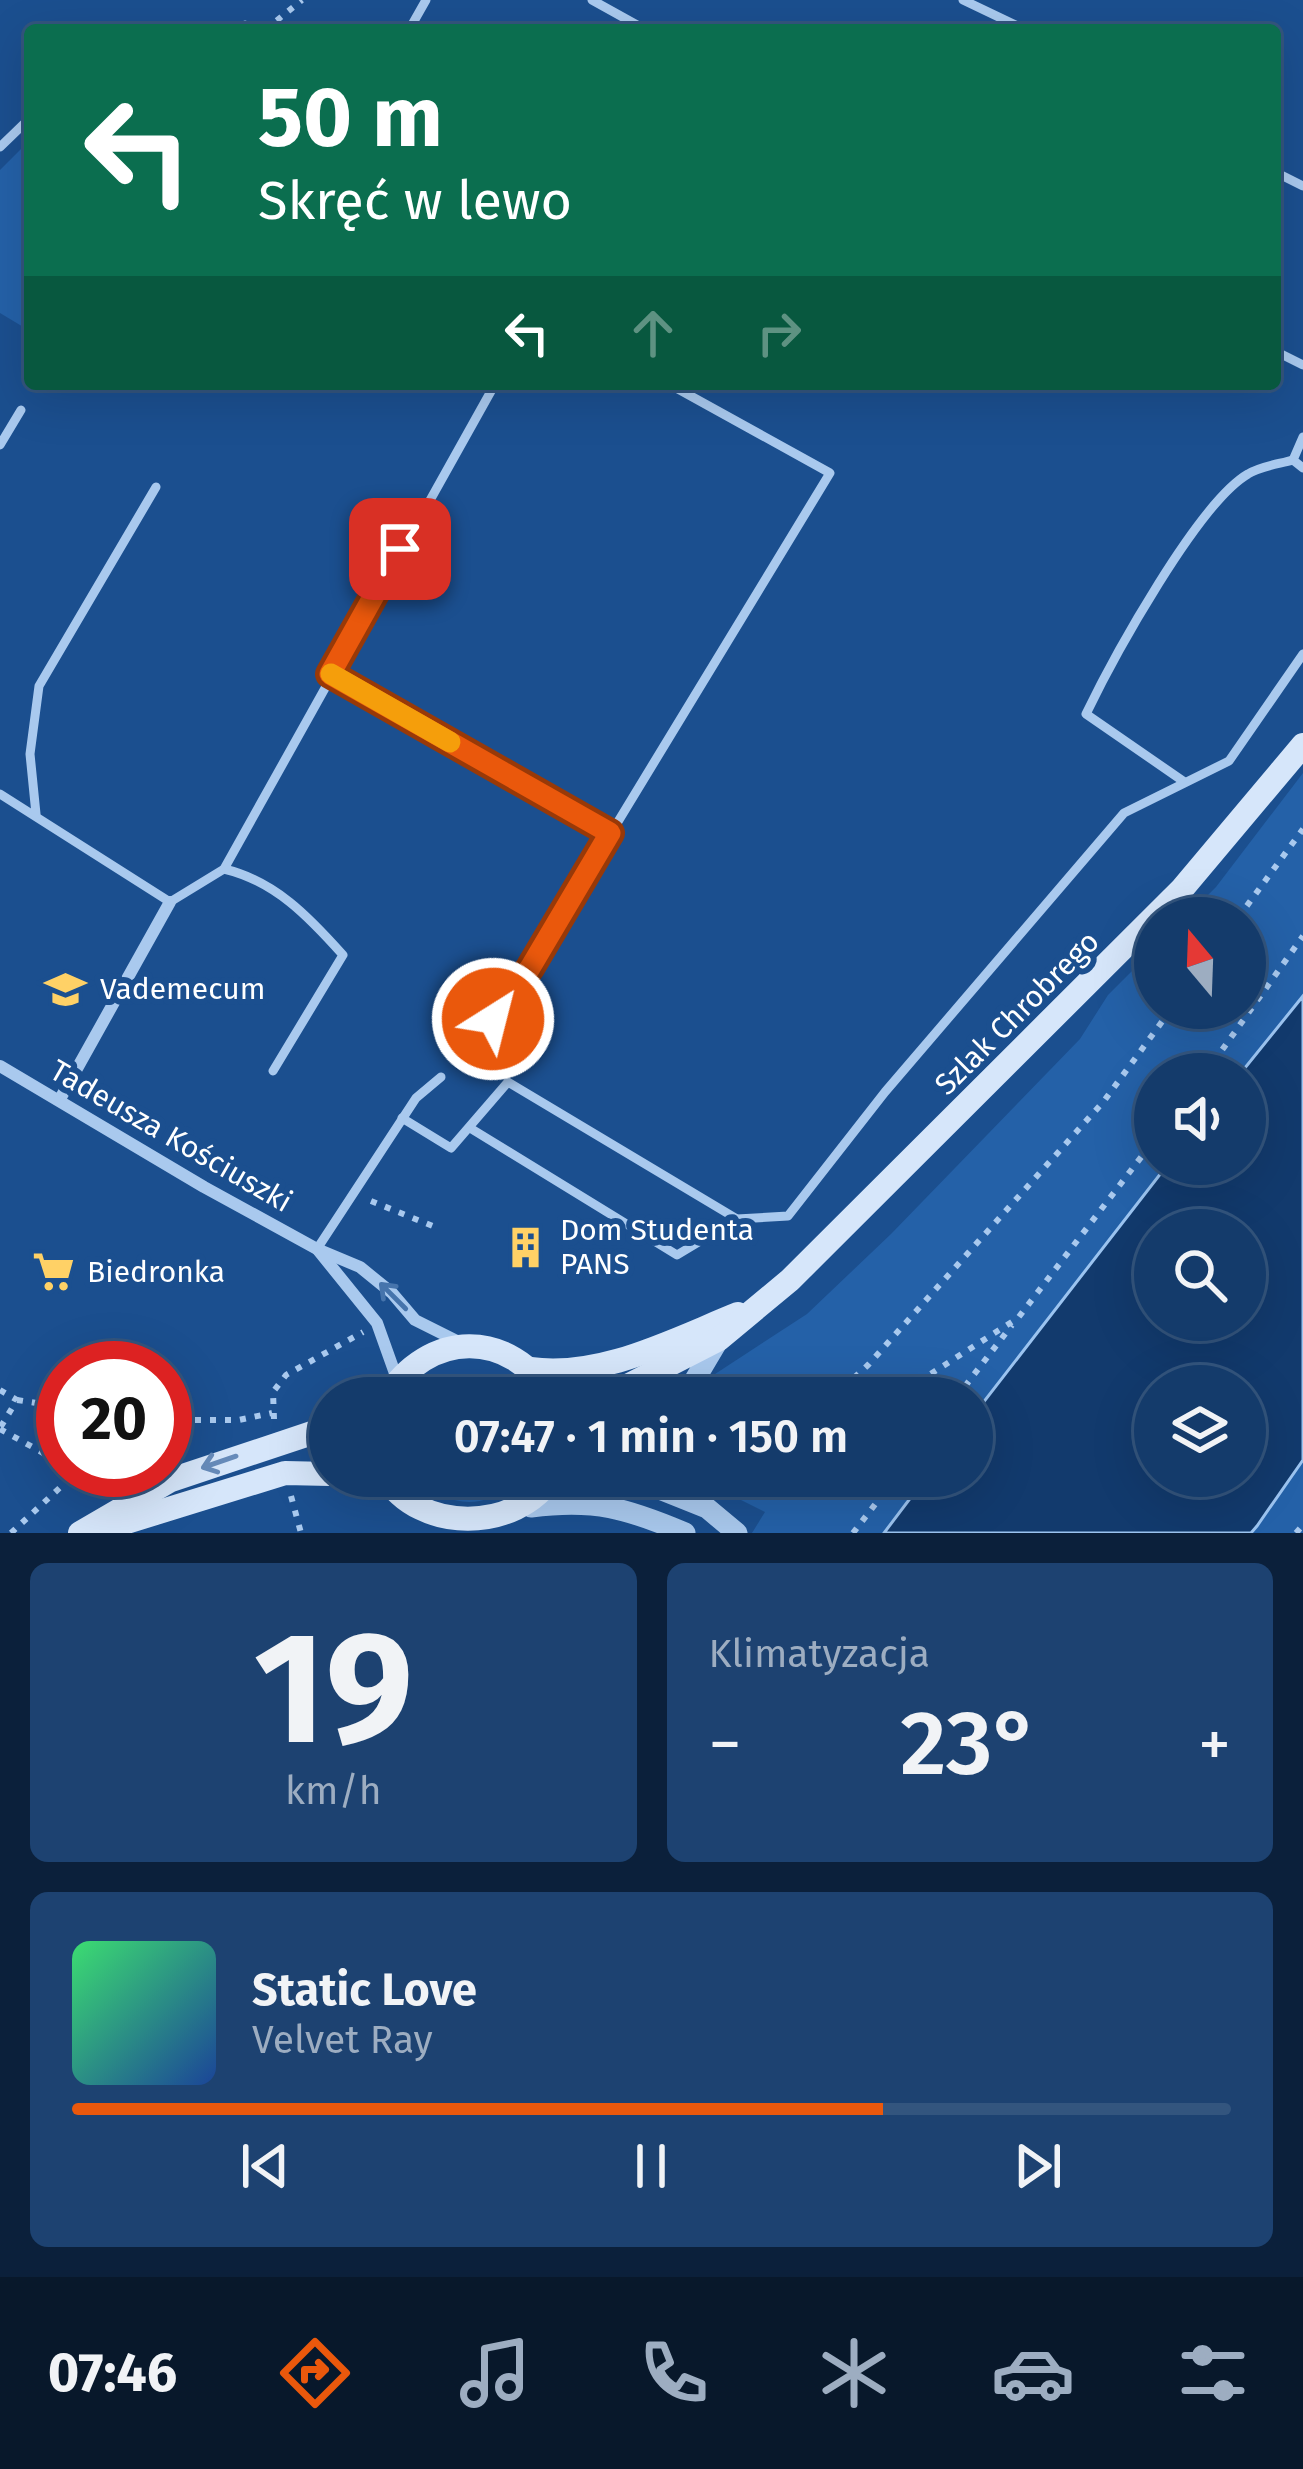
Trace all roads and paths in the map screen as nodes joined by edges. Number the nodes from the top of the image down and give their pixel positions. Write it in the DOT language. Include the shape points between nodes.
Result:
graph roads {
  1 [pos="302,0"];
  2 [pos="592,0"];
  3 [pos="963,0"];
  4 [pos="273,24"];
  5 [pos="635,24"];
  6 [pos="1013,24"];
  7 [pos="24,124"];
  8 [pos="0,147"];
  9 [pos="492,390"];
  10 [pos="680,390"];
  11 [pos="21,410"];
  12 [pos="1303,437"];
  13 [pos="0,445"];
  14 [pos="1293,460"];
  15 [pos="1303,468"];
  16 [pos="156,487"];
  17 [pos="1303,654"];
  18 [pos="330,674"];
  19 [pos="1303,745"];
  20 [pos="1183,781"];
  21 [pos="0,794"];
  22 [pos="36,814"];
  23 [pos="1303,829"];
  24 [pos="610,833"];
  25 [pos="224,869"];
  26 [pos="1253,897"];
  27 [pos="170,902"];
  28 [pos="1303,936"];
  29 [pos="493,1019"];
  30 [pos="1157,1029"];
  31 [pos="1220,1053"];
  32 [pos="0,1066"];
  33 [pos="273,1071"];
  34 [pos="441,1077"];
  35 [pos="60,1099"];
  36 [pos="401,1118"];
  37 [pos="470,1128"];
  38 [pos="1134,1166"];
  39 [pos="354,1192"];
  40 [pos="737,1219"];
  41 [pos="440,1229"];
  42 [pos="317,1249"];
  43 [pos="757,1306"];
  44 [pos="1018,1318"];
  45 [pos="368,1330"];
  46 [pos="719,1339"];
  47 [pos="467,1346"];
  48 [pos="530,1369"];
  49 [pos="385,1377"];
  50 [pos="405,1377"];
  51 [pos="536,1377"];
  52 [pos="645,1377"];
  53 [pos="696,1377"];
  54 [pos="855,1377"];
  55 [pos="926,1377"];
  56 [pos="972,1377"];
  57 [pos="0,1390"];
  58 [pos="17,1400"];
  59 [pos="36,1403"];
  60 [pos="192,1420"];
  61 [pos="0,1428"];
  62 [pos="309,1433"];
  63 [pos="36,1449"];
  64 [pos="309,1474"];
  65 [pos="48,1497"];
  66 [pos="402,1497"];
  67 [pos="538,1497"];
  68 [pos="681,1497"];
  69 [pos="694,1497"];
  70 [pos="881,1497"];
  71 [pos="292,1500"];
  72 [pos="696,1503"];
  73 [pos="531,1507"];
  74 [pos="1303,1525"];
  75 [pos="732,1529"];
  76 [pos="10,1533"];
  77 [pos="80,1533"];
  78 [pos="90,1533"];
  79 [pos="301,1533"];
  80 [pos="685,1533"];
  81 [pos="853,1533"];
  82 [pos="1296,1533"];
  1 -- 4 [label="path"];
  2 -- 5 [label="lane"];
  3 -- 6 [label="lane"];
  7 -- 8 [label="lane"];
  9 -- 18 [label="lane"];
  10 -- 24 [label="lane" via="830,472"];
  11 -- 13 [label="lane"];
  12 -- 14 [label="lane"];
  14 -- 15 [label="lane"];
  14 -- 20 [label="lane" via="1250,472 1219,497 1114,655 1085,714"];
  16 -- 22 [label="lane" via="39,686 30,754"];
  17 -- 20 [label="lane" via="1229,761"];
  18 -- 24 [label="lane"];
  18 -- 25 [label="lane"];
  19 -- 43 [label="main road, Szlak Chrobrego" via="1139,934"];
  20 -- 40 [label="lane" via="1124,813 788,1216"];
  21 -- 22 [label="lane"];
  22 -- 27 [label="lane"];
  23 -- 26 [label="path"];
  24 -- 29 [label="lane"];
  25 -- 27 [label="lane"];
  25 -- 33 [label="lane" via="302,909 343,956"];
  27 -- 35 [label="street"];
  28 -- 31 [label="path"];
  30 -- 54 [label="path" via="1104,1101"];
  32 -- 35 [label="street, Tadeusza Kościuszki"];
  34 -- 36 [label="lane"];
  35 -- 42 [label="street, Tadeusza Kościuszki"];
  36 -- 37 [label="lane" via="451,1148"];
  36 -- 39 [label="lane"];
  37 -- 40 [label="lane" via="676,1255"];
  37 -- 40 [label="lane" via="508,1082"];
  38 -- 44 [label="path"];
  39 -- 41 [label="path"];
  39 -- 42 [label="lane"];
  47 -- 42 [label="street, Tadeusza Kościuszki, one-way" via="415,1320 360,1267"];
  42 -- 49 [label="street, Tadeusza Kościuszki" via="377,1323"];
  43 -- 46 [label="main road, Szlak Chrobrego"];
  43 -- 48 [label="main road, Szlak Chrobrego" via="632,1356 556,1372"];
  44 -- 55 [label="path"];
  44 -- 56 [label="path"];
  45 -- 60 [label="path" via="286,1375 273,1392 272,1413"];
  46 -- 52 [label="main road, Szlak Chrobrego"];
  46 -- 53 [label="street"];
  47 -- 48 [label="main road" via="500,1351"];
  47 -- 50 [label="main road" via="428,1355"];
  48 -- 51 [label="main road"];
  57 -- 58 [label="path"];
  58 -- 59 [label="path"];
  58 -- 61 [label="path"];
  61 -- 63 [label="path"];
  62 -- 77 [label="main road, one-way" via="171,1480"];
  64 -- 78 [label="main road" via="285,1473"];
  65 -- 76 [label="path"];
  66 -- 73 [label="main road" via="449,1528 507,1523"];
  67 -- 73 [label="main road"];
  68 -- 72 [label="street"];
  69 -- 72 [label="street"];
  70 -- 81 [label="path"];
  71 -- 79 [label="path"];
  72 -- 75 [label="street"];
  73 -- 80 [label="street" via="590,1502"];
  74 -- 82 [label="path"];
}
